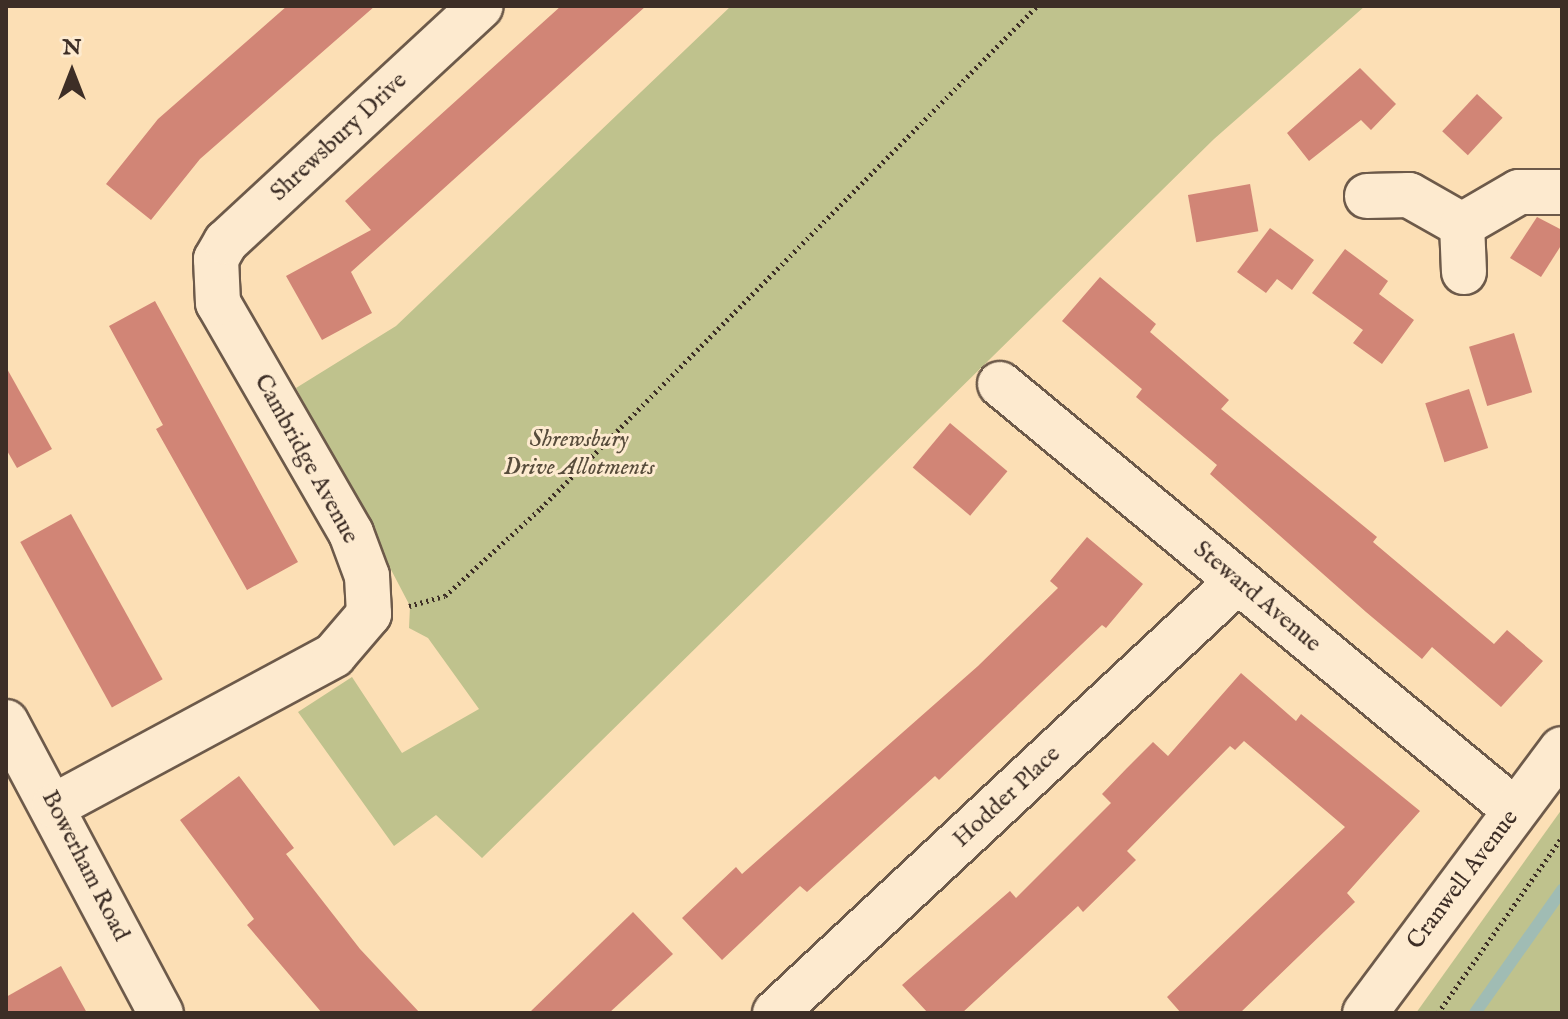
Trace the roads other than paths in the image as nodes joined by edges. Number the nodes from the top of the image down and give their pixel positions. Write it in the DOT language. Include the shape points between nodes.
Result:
graph roads {
  1 [pos="481,6"];
  2 [pos="1562,192"];
  3 [pos="1367,196"];
  4 [pos="1462,225"];
  5 [pos="1464,272"];
  6 [pos="213,277"];
  7 [pos="1000,384"];
  8 [pos="1238,581"];
  9 [pos="6,722"];
  10 [pos="1562,749"];
  11 [pos="54,806"];
  12 [pos="1515,810"];
  13 [pos="788,1010"];
  14 [pos="161,1013"];
  15 [pos="1365,1013"];
  1 -- 6 [label="street, Shrewsbury Drive" via="226,242"];
  2 -- 4 [label="street" via="1519,192"];
  3 -- 4 [label="street" via="1409,195"];
  4 -- 5 [label="street"];
  6 -- 11 [label="street, Cambridge Avenue" via="218,303 351,533 367,576 369,614 334,655"];
  7 -- 8 [label="street, Steward Avenue"];
  8 -- 12 [label="street, Steward Avenue"];
  8 -- 13 [label="street, Hodder Place"];
  9 -- 11 [label="street, Bowerham Road"];
  10 -- 12 [label="street, Cranwell Avenue"];
  11 -- 14 [label="street, Bowerham Road"];
  12 -- 15 [label="street, Cranwell Avenue"];
}
